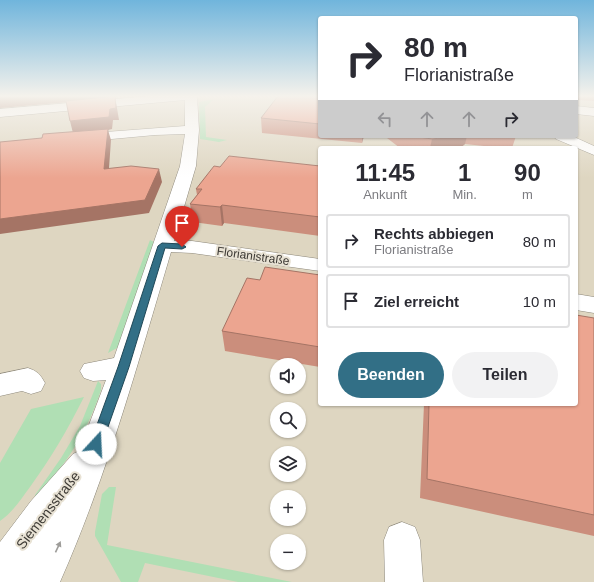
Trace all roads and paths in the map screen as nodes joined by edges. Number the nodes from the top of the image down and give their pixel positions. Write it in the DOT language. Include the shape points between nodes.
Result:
graph roads {
  1 [pos="192,123"];
  2 [pos="192,130"];
  3 [pos="565,138"];
  4 [pos="69,139"];
  5 [pos="594,151"];
  6 [pos="162,246"];
  7 [pos="318,265"];
  8 [pos="578,302"];
  9 [pos="594,305"];
  10 [pos="124,367"];
  11 [pos="93,371"];
  12 [pos="31,383"];
  13 [pos="0,385"];
  14 [pos="92,456"];
  15 [pos="402,540"];
  16 [pos="3,566"];
  17 [pos="41,582"];
  18 [pos="404,582"];
  1 -- 2 [label="street, Siemensstraße"];
  2 -- 4 [label="street"];
  2 -- 6 [label="street, Siemensstraße" via="188,166"];
  3 -- 5 [label="street"];
  6 -- 7 [label="street, Florianistraße" via="192,247"];
  6 -- 10 [label="street, Siemensstraße"];
  8 -- 9 [label="street"];
  10 -- 11 [label="street"];
  10 -- 14 [label="street, Siemensstraße"];
  12 -- 13 [label="street" via="28,379"];
  14 -- 16 [label="street, Siemensstraße" via="43,513"];
  17 -- 14 [label="street, Siemensstraße, one-way" via="69,522"];
  15 -- 18 [label="street"];
  16 -- 17 [label="street" via="21,566 33,572"];
}
